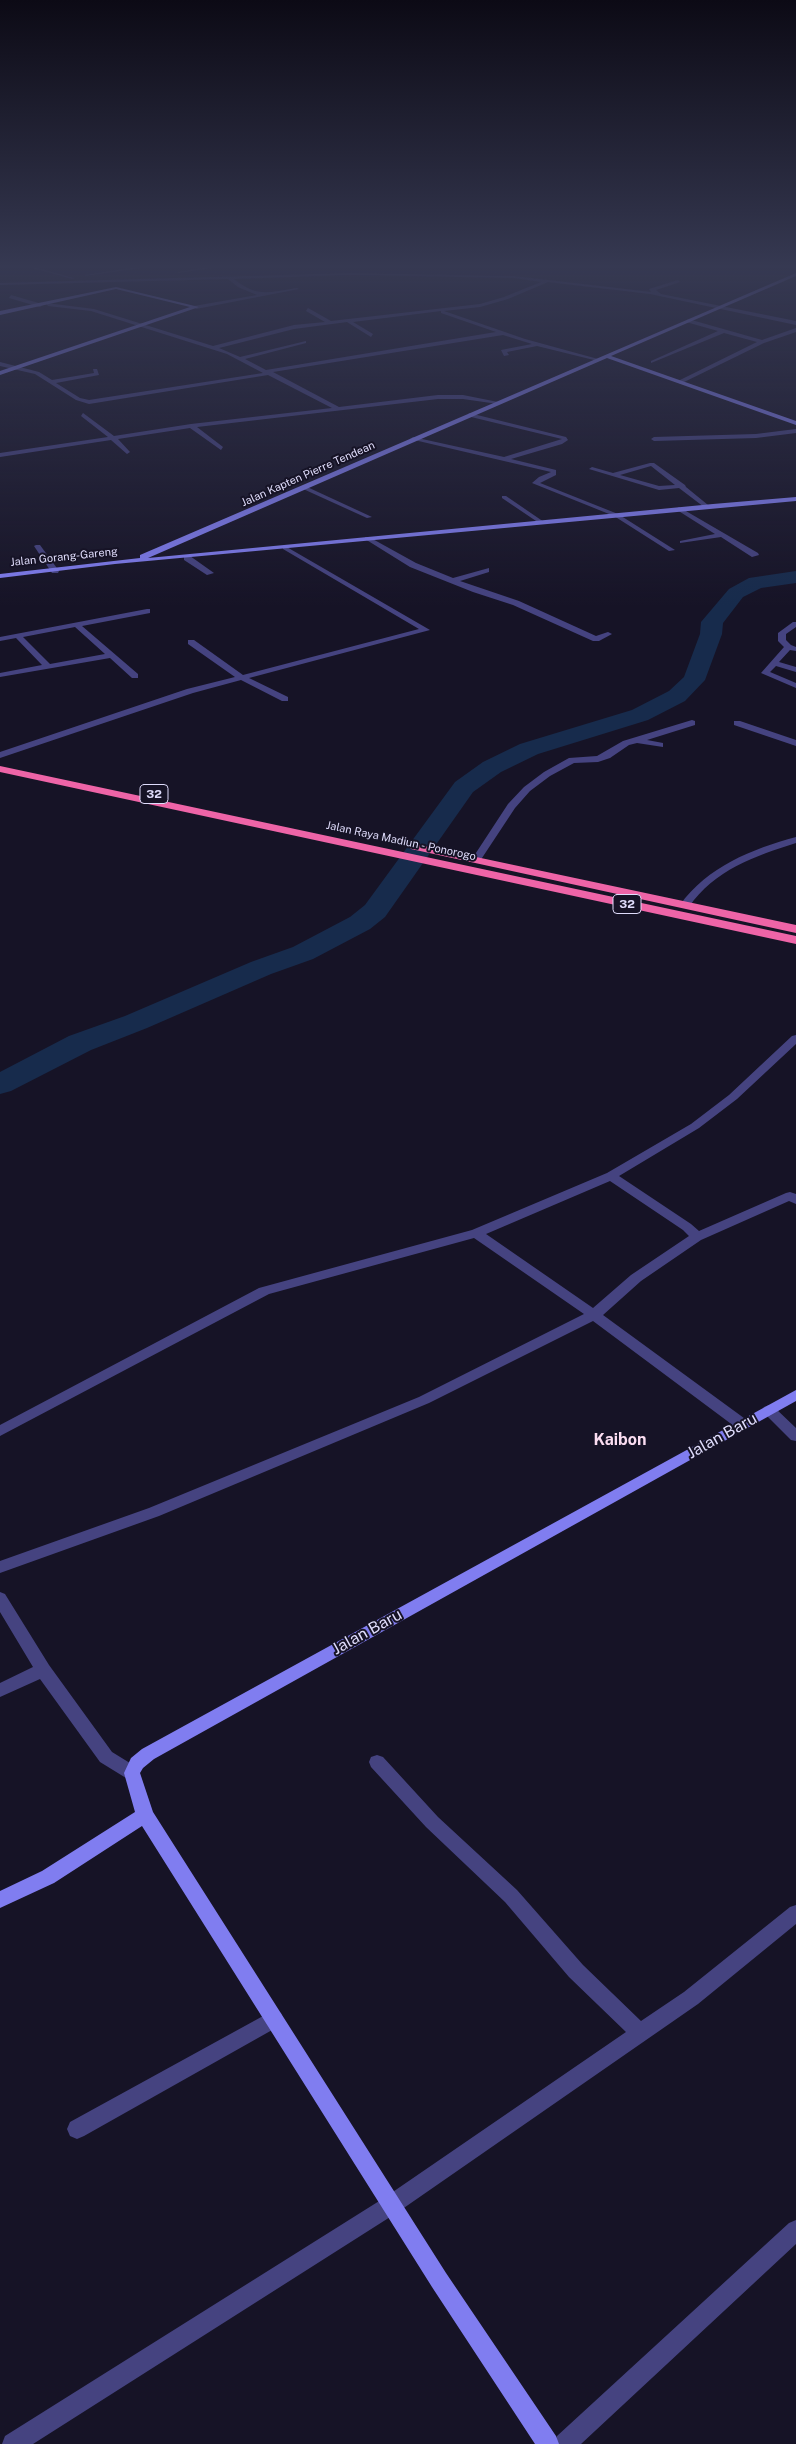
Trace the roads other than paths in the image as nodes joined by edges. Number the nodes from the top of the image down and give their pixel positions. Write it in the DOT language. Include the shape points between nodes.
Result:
graph roads {
  1 [pos="45,378"];
  2 [pos="74,378"];
  3 [pos="233,378"];
  4 [pos="280,378"];
  5 [pos="554,378"];
  6 [pos="669,378"];
  7 [pos="688,378"];
  8 [pos="51,382"];
  9 [pos="680,382"];
  10 [pos="496,403"];
  11 [pos="339,409"];
  12 [pos="83,415"];
  13 [pos="469,415"];
  14 [pos="796,423"];
  15 [pos="191,426"];
  16 [pos="796,432"];
  17 [pos="112,437"];
  18 [pos="654,438"];
  19 [pos="413,439"];
  20 [pos="221,448"];
  21 [pos="127,452"];
  22 [pos="0,455"];
  23 [pos="504,459"];
  24 [pos="592,469"];
  25 [pos="613,475"];
  26 [pos="683,486"];
  27 [pos="303,487"];
  28 [pos="504,497"];
  29 [pos="796,499"];
  30 [pos="706,506"];
  31 [pos="679,509"];
  32 [pos="616,515"];
  33 [pos="369,517"];
  34 [pos="541,522"];
  35 [pos="721,534"];
  36 [pos="366,538"];
  37 [pos="682,542"];
  38 [pos="38,546"];
  39 [pos="285,548"];
  40 [pos="671,550"];
  41 [pos="755,555"];
  42 [pos="187,558"];
  43 [pos="131,561"];
  44 [pos="486,570"];
  45 [pos="55,571"];
  46 [pos="210,573"];
  47 [pos="0,576"];
  48 [pos="453,581"];
  49 [pos="147,611"];
  50 [pos="77,625"];
  51 [pos="795,625"];
  52 [pos="608,634"];
  53 [pos="18,636"];
  54 [pos="0,640"];
  55 [pos="191,642"];
  56 [pos="792,648"];
  57 [pos="112,655"];
  58 [pos="776,663"];
  59 [pos="47,665"];
  60 [pos="796,670"];
  61 [pos="0,675"];
  62 [pos="135,676"];
  63 [pos="241,677"];
  64 [pos="796,686"];
  65 [pos="285,699"];
  66 [pos="692,723"];
  67 [pos="737,723"];
  68 [pos="637,740"];
  69 [pos="796,743"];
  70 [pos="660,745"];
  71 [pos="0,755"];
  72 [pos="0,762"];
  73 [pos="0,769"];
  74 [pos="174,802"];
  75 [pos="304,829"];
  76 [pos="796,840"];
  77 [pos="479,854"];
  78 [pos="590,890"];
  79 [pos="685,905"];
  80 [pos="796,928"];
  81 [pos="796,940"];
  82 [pos="796,1038"];
  83 [pos="611,1176"];
  84 [pos="794,1197"];
  85 [pos="476,1233"];
  86 [pos="697,1237"];
  87 [pos="594,1315"];
  88 [pos="796,1395"];
  89 [pos="769,1410"];
  90 [pos="743,1425"];
  91 [pos="0,1431"];
  92 [pos="796,1436"];
  93 [pos="0,1567"];
  94 [pos="0,1598"];
  95 [pos="43,1670"];
  96 [pos="0,1690"];
  97 [pos="377,1762"];
  98 [pos="132,1773"];
  99 [pos="145,1815"];
  100 [pos="0,1900"];
  101 [pos="796,1913"];
  102 [pos="274,2019"];
  103 [pos="639,2032"];
  104 [pos="77,2129"];
  105 [pos="391,2205"];
  106 [pos="796,2230"];
  107 [pos="13,2444"];
  108 [pos="548,2444"];
  109 [pos="566,2444"];
  1 -- 8 [label="street"];
  2 -- 8 [label="street"];
  3 -- 8 [label="street" via="92,402 78,399"];
  4 -- 11 [label="street"];
  5 -- 10 [label="street, Jalan Kapten Pierre Tendean"];
  6 -- 9 [label="street"];
  7 -- 9 [label="street"];
  9 -- 14 [label="street"];
  10 -- 11 [label="street" via="463,397 438,397"];
  10 -- 13 [label="street, Jalan Kapten Pierre Tendean"];
  11 -- 15 [label="street"];
  12 -- 17 [label="street"];
  13 -- 19 [label="street, Jalan Kapten Pierre Tendean"];
  13 -- 23 [label="street" via="566,440"];
  15 -- 17 [label="street"];
  15 -- 20 [label="street"];
  16 -- 18 [label="street"];
  17 -- 21 [label="street"];
  17 -- 22 [label="street"];
  19 -- 23 [label="street"];
  19 -- 27 [label="street, Jalan Kapten Pierre Tendean"];
  23 -- 32 [label="street" via="554,471 554,474 535,483"];
  24 -- 25 [label="street"];
  25 -- 26 [label="street" via="659,488"];
  25 -- 26 [label="street" via="652,464"];
  26 -- 30 [label="street"];
  27 -- 33 [label="street"];
  27 -- 43 [label="street, Jalan Kapten Pierre Tendean"];
  28 -- 34 [label="street"];
  29 -- 30 [label="street"];
  30 -- 31 [label="street"];
  31 -- 32 [label="street"];
  31 -- 35 [label="street"];
  32 -- 34 [label="street"];
  32 -- 40 [label="street"];
  34 -- 36 [label="street"];
  35 -- 37 [label="street"];
  35 -- 41 [label="street"];
  36 -- 39 [label="street"];
  36 -- 48 [label="street" via="413,565"];
  38 -- 45 [label="street"];
  39 -- 42 [label="street"];
  39 -- 63 [label="street" via="426,630"];
  42 -- 43 [label="street"];
  42 -- 46 [label="street"];
  43 -- 45 [label="street, Jalan Gorang-Gareng"];
  44 -- 48 [label="street"];
  45 -- 47 [label="street, Jalan Gorang-Gareng"];
  48 -- 52 [label="street" via="476,590 486,587 596,639"];
  49 -- 50 [label="street"];
  50 -- 53 [label="street"];
  50 -- 57 [label="street"];
  51 -- 56 [label="street" via="782,633 782,641"];
  53 -- 54 [label="street"];
  53 -- 59 [label="street"];
  55 -- 63 [label="street"];
  56 -- 58 [label="street"];
  57 -- 59 [label="street"];
  57 -- 62 [label="street"];
  58 -- 60 [label="street"];
  58 -- 64 [label="street" via="765,673"];
  59 -- 61 [label="street"];
  63 -- 65 [label="street"];
  63 -- 71 [label="street"];
  66 -- 68 [label="street"];
  67 -- 69 [label="street"];
  68 -- 70 [label="street"];
  68 -- 77 [label="street" via="626,743 608,756 572,760 547,774 511,806"];
  72 -- 74 [label="highway, Jalan Raya Madiun - Ponorogo / 32"];
  73 -- 74 [label="highway, Jalan Raya Madiun - Ponorogo / 32" via="99,792"];
  74 -- 75 [label="highway, Jalan Raya Madiun - Ponorogo / 32"];
  75 -- 77 [label="highway, Jalan Raya Madiun - Ponorogo / 32"];
  75 -- 78 [label="highway, Jalan Raya Madiun - Ponorogo / 32" via="459,866"];
  76 -- 79 [label="street" via="748,856 692,893"];
  77 -- 78 [label="highway, Jalan Raya Madiun - Ponorogo / 32"];
  78 -- 79 [label="highway, Jalan Raya Madiun - Ponorogo / 32"];
  78 -- 81 [label="highway, Jalan Raya Madiun - Ponorogo / 32"];
  79 -- 80 [label="highway, Jalan Raya Madiun - Ponorogo / 32"];
  82 -- 83 [label="street" via="733,1097 695,1126"];
  83 -- 85 [label="street"];
  83 -- 86 [label="street"];
  84 -- 86 [label="street"];
  85 -- 87 [label="street"];
  85 -- 91 [label="street" via="264,1291"];
  86 -- 87 [label="street" via="636,1278"];
  87 -- 90 [label="street"];
  87 -- 93 [label="street" via="424,1400 154,1512"];
  88 -- 89 [label="street, Jalan Baru"];
  89 -- 90 [label="street, Jalan Baru"];
  89 -- 92 [label="street"];
  90 -- 98 [label="street, Jalan Baru" via="171,1740 137,1763"];
  94 -- 95 [label="street"];
  95 -- 96 [label="street"];
  95 -- 98 [label="street" via="106,1758"];
  97 -- 103 [label="street" via="432,1822 511,1896 576,1971"];
  98 -- 99 [label="street"];
  99 -- 100 [label="street" via="48,1877"];
  99 -- 102 [label="street"];
  101 -- 103 [label="street" via="691,1998"];
  102 -- 104 [label="street"];
  102 -- 105 [label="street"];
  103 -- 105 [label="street"];
  105 -- 107 [label="street"];
  105 -- 108 [label="street"];
  106 -- 109 [label="street"];
}
